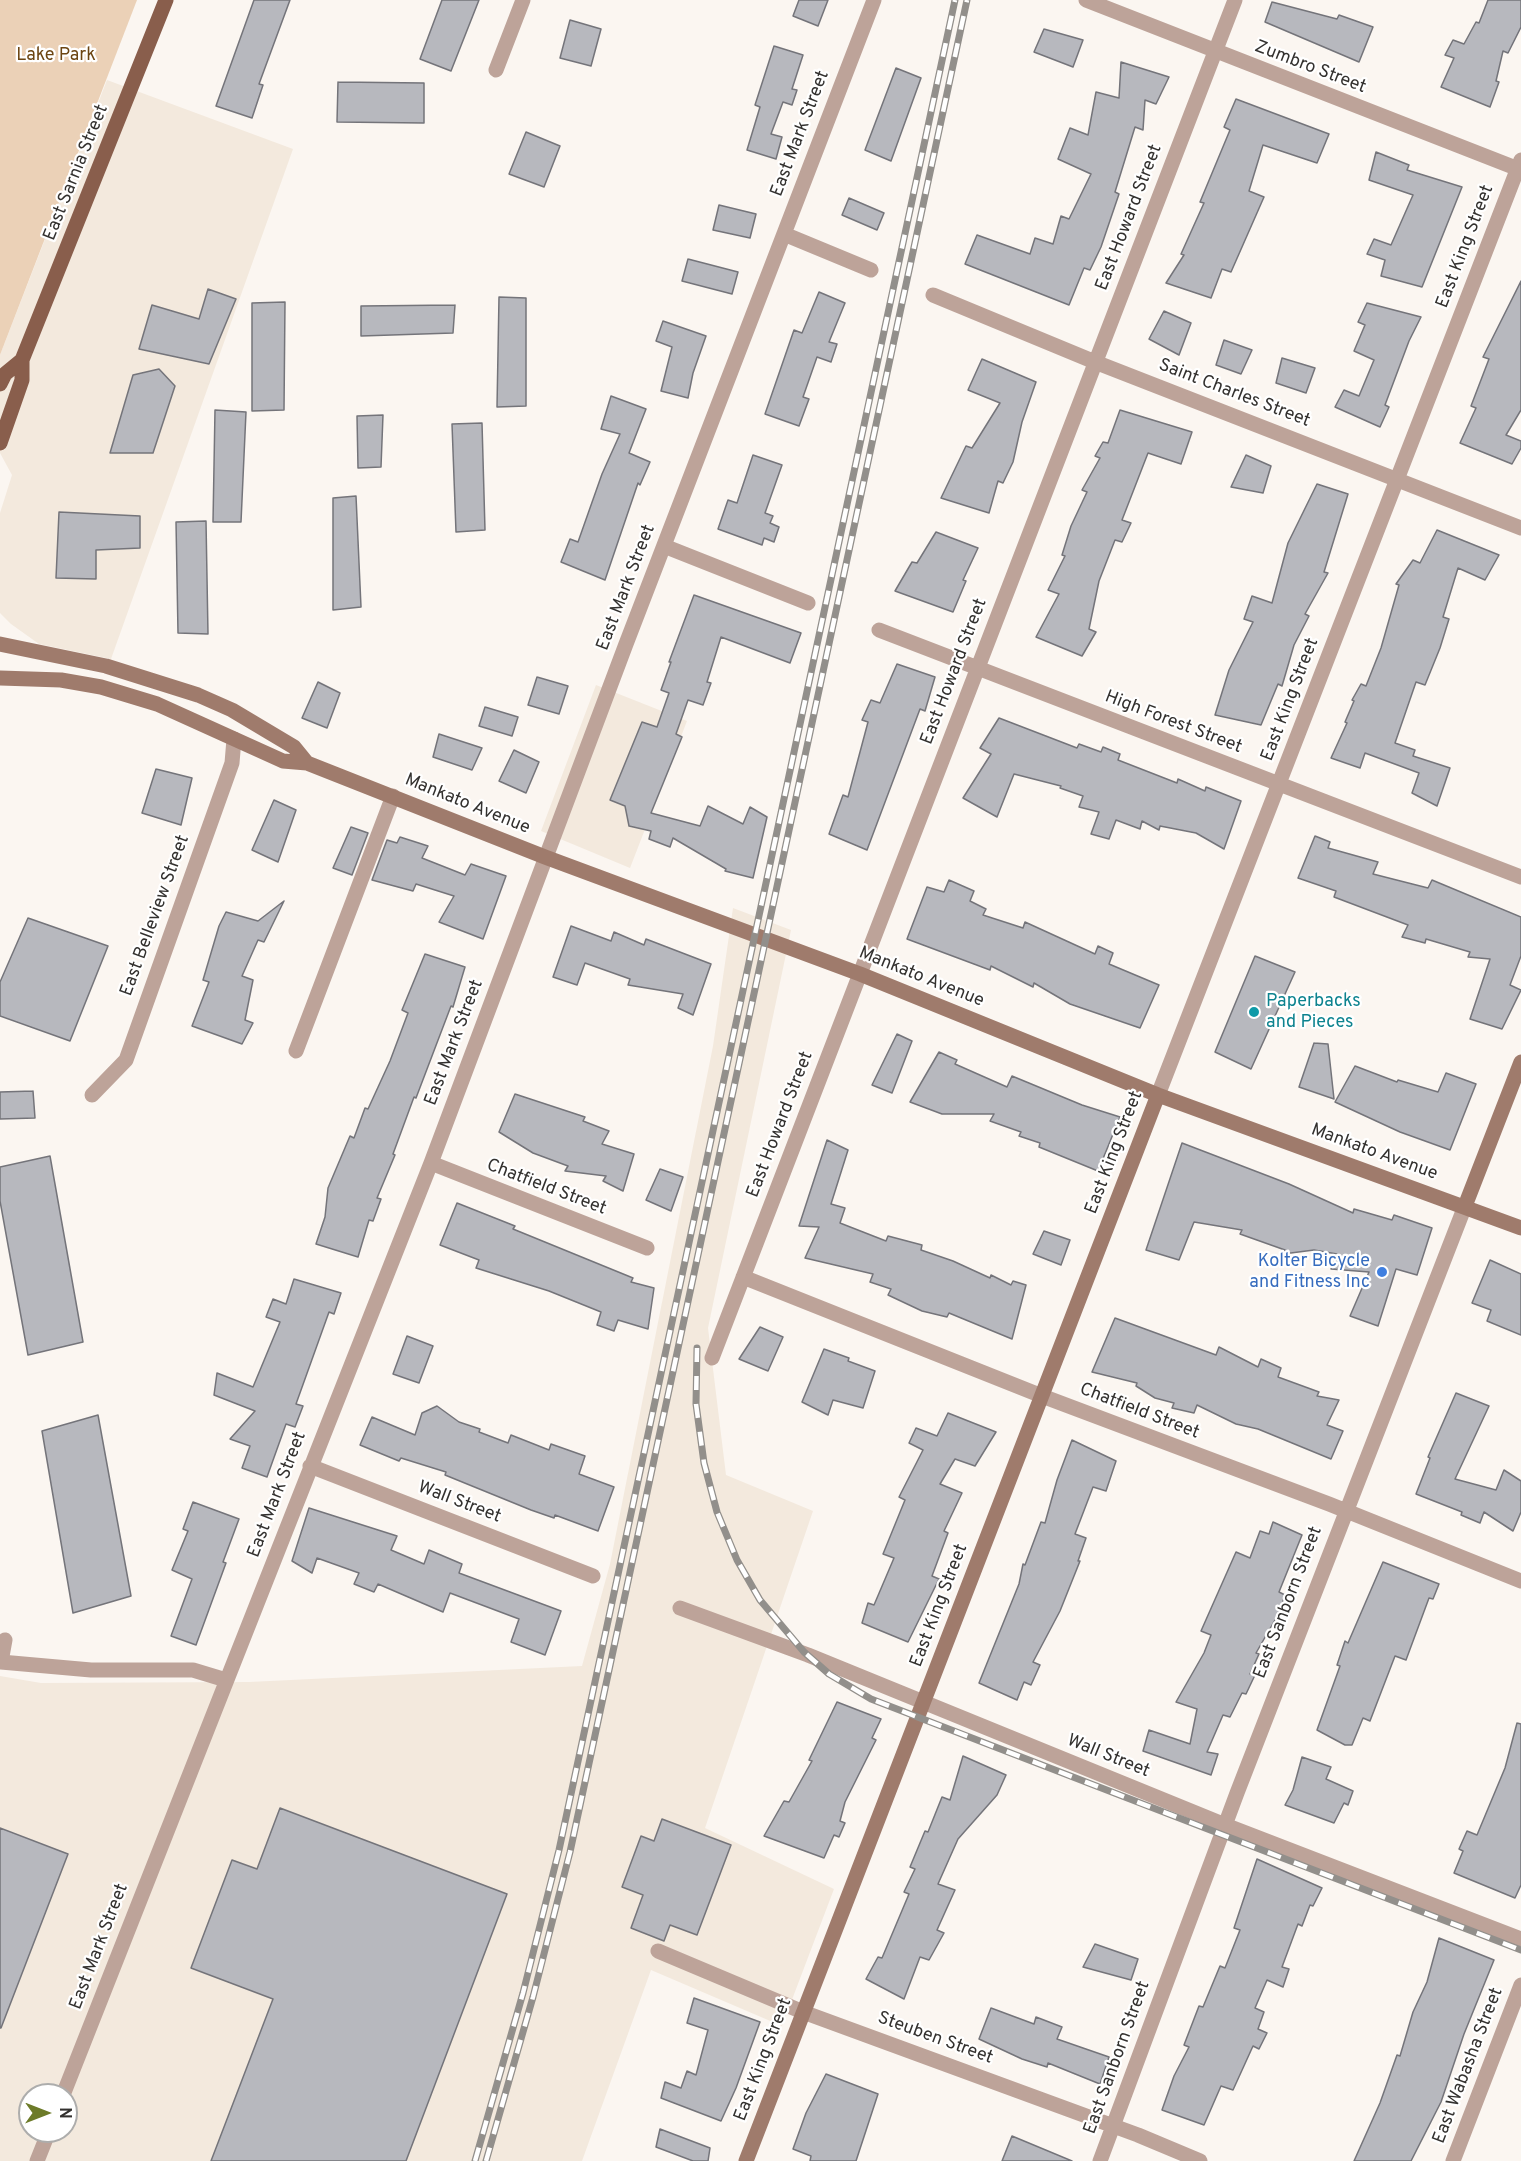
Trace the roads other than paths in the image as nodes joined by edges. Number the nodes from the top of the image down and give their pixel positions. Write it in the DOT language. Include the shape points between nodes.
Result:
graph roads {
  1 [pos="166,0"];
  2 [pos="523,0"];
  3 [pos="874,0"];
  4 [pos="1086,0"];
  5 [pos="1235,0"];
  6 [pos="1214,52"];
  7 [pos="496,70"];
  8 [pos="1520,166"];
  9 [pos="784,234"];
  10 [pos="871,270"];
  11 [pos="933,295"];
  12 [pos="22,360"];
  13 [pos="1095,362"];
  14 [pos="0,384"];
  15 [pos="0,442"];
  16 [pos="1397,479"];
  17 [pos="1521,528"];
  18 [pos="664,546"];
  19 [pos="808,603"];
  20 [pos="879,630"];
  21 [pos="0,644"];
  22 [pos="978,668"];
  23 [pos="0,678"];
  24 [pos="234,739"];
  25 [pos="308,763"];
  26 [pos="1279,784"];
  27 [pos="393,796"];
  28 [pos="545,857"];
  29 [pos="1521,877"];
  30 [pos="860,974"];
  31 [pos="296,1051"];
  32 [pos="1521,1062"];
  33 [pos="92,1095"];
  34 [pos="1158,1095"];
  35 [pos="431,1163"];
  36 [pos="1465,1206"];
  37 [pos="1521,1228"];
  38 [pos="647,1248"];
  39 [pos="743,1277"];
  40 [pos="712,1358"];
  41 [pos="1042,1396"];
  42 [pos="310,1466"];
  43 [pos="1345,1511"];
  44 [pos="593,1576"];
  45 [pos="1521,1581"];
  46 [pos="681,1608"];
  47 [pos="5,1640"];
  48 [pos="226,1680"];
  49 [pos="922,1703"];
  50 [pos="1225,1825"];
  51 [pos="1521,1939"];
  52 [pos="658,1951"];
  53 [pos="1521,1985"];
  54 [pos="803,2012"];
  55 [pos="68,2083"];
  56 [pos="1114,2126"];
  57 [pos="44,2143"];
  58 [pos="37,2161"];
  59 [pos="746,2161"];
  60 [pos="1100,2161"];
  61 [pos="1200,2161"];
  62 [pos="1453,2161"];
  1 -- 12 [label="main road, East Sarnia Street"];
  2 -- 7 [label="street"];
  3 -- 9 [label="street, East Mark Street"];
  4 -- 6 [label="street, Zumbro Street"];
  5 -- 6 [label="street, East Howard Street"];
  6 -- 8 [label="street, Zumbro Street"];
  6 -- 13 [label="street, East Howard Street"];
  8 -- 16 [label="street, East King Street"];
  9 -- 10 [label="street"];
  9 -- 18 [label="street, East Mark Street"];
  11 -- 13 [label="street, Saint Charles Street"];
  12 -- 14 [label="main road, East Sarnia Street" via="5,374"];
  12 -- 15 [label="main road, East Sarnia Street" via="22,380"];
  13 -- 16 [label="street, Saint Charles Street"];
  13 -- 22 [label="street, East Howard Street"];
  16 -- 17 [label="street, Saint Charles Street"];
  16 -- 26 [label="street, East King Street"];
  18 -- 19 [label="street"];
  18 -- 28 [label="street, East Mark Street"];
  20 -- 22 [label="street, High Forest Street"];
  21 -- 25 [label="main road, Mankato Avenue" via="106,666 198,695 232,710 294,747"];
  22 -- 26 [label="street, High Forest Street"];
  22 -- 30 [label="street, East Howard Street"];
  23 -- 24 [label="main road, Mankato Avenue" via="61,680 101,687 157,704"];
  24 -- 25 [label="main road, Mankato Avenue" via="283,761"];
  24 -- 33 [label="street, East Belleview Street" via="232,763 126,1060"];
  25 -- 27 [label="main road, Mankato Avenue"];
  26 -- 29 [label="street, High Forest Street"];
  26 -- 34 [label="street, East King Street"];
  27 -- 28 [label="main road, Mankato Avenue"];
  27 -- 31 [label="street"];
  28 -- 30 [label="main road, Mankato Avenue"];
  28 -- 35 [label="street, East Mark Street"];
  30 -- 34 [label="main road, Mankato Avenue"];
  30 -- 39 [label="street, East Howard Street"];
  32 -- 36 [label="main road, East Sanborn Street"];
  34 -- 36 [label="main road, Mankato Avenue"];
  34 -- 41 [label="main road, East King Street"];
  35 -- 38 [label="street, Chatfield Street"];
  35 -- 42 [label="street, East Mark Street"];
  36 -- 37 [label="main road, Mankato Avenue"];
  36 -- 43 [label="street, East Sanborn Street"];
  39 -- 40 [label="street, East Howard Street"];
  39 -- 41 [label="street, Chatfield Street"];
  41 -- 43 [label="street, Chatfield Street"];
  41 -- 49 [label="main road, East King Street"];
  42 -- 44 [label="street, Wall Street"];
  42 -- 48 [label="street, East Mark Street"];
  43 -- 45 [label="street, Chatfield Street"];
  43 -- 50 [label="street, East Sanborn Street"];
  46 -- 49 [label="street, Wall Street"];
  47 -- 48 [label="street" via="1,1662 91,1670 193,1670"];
  48 -- 55 [label="street, East Mark Street"];
  49 -- 50 [label="street, Wall Street"];
  49 -- 54 [label="main road, East King Street"];
  50 -- 51 [label="street, Wall Street"];
  50 -- 56 [label="street, East Sanborn Street"];
  52 -- 54 [label="street, Steuben Street"];
  53 -- 62 [label="street, East Wabasha Street"];
  54 -- 56 [label="street, Steuben Street"];
  54 -- 59 [label="main road, East King Street"];
  56 -- 60 [label="street, East Sanborn Street"];
  56 -- 61 [label="street, Steuben Street"];
  57 -- 58 [label="street"];
}
